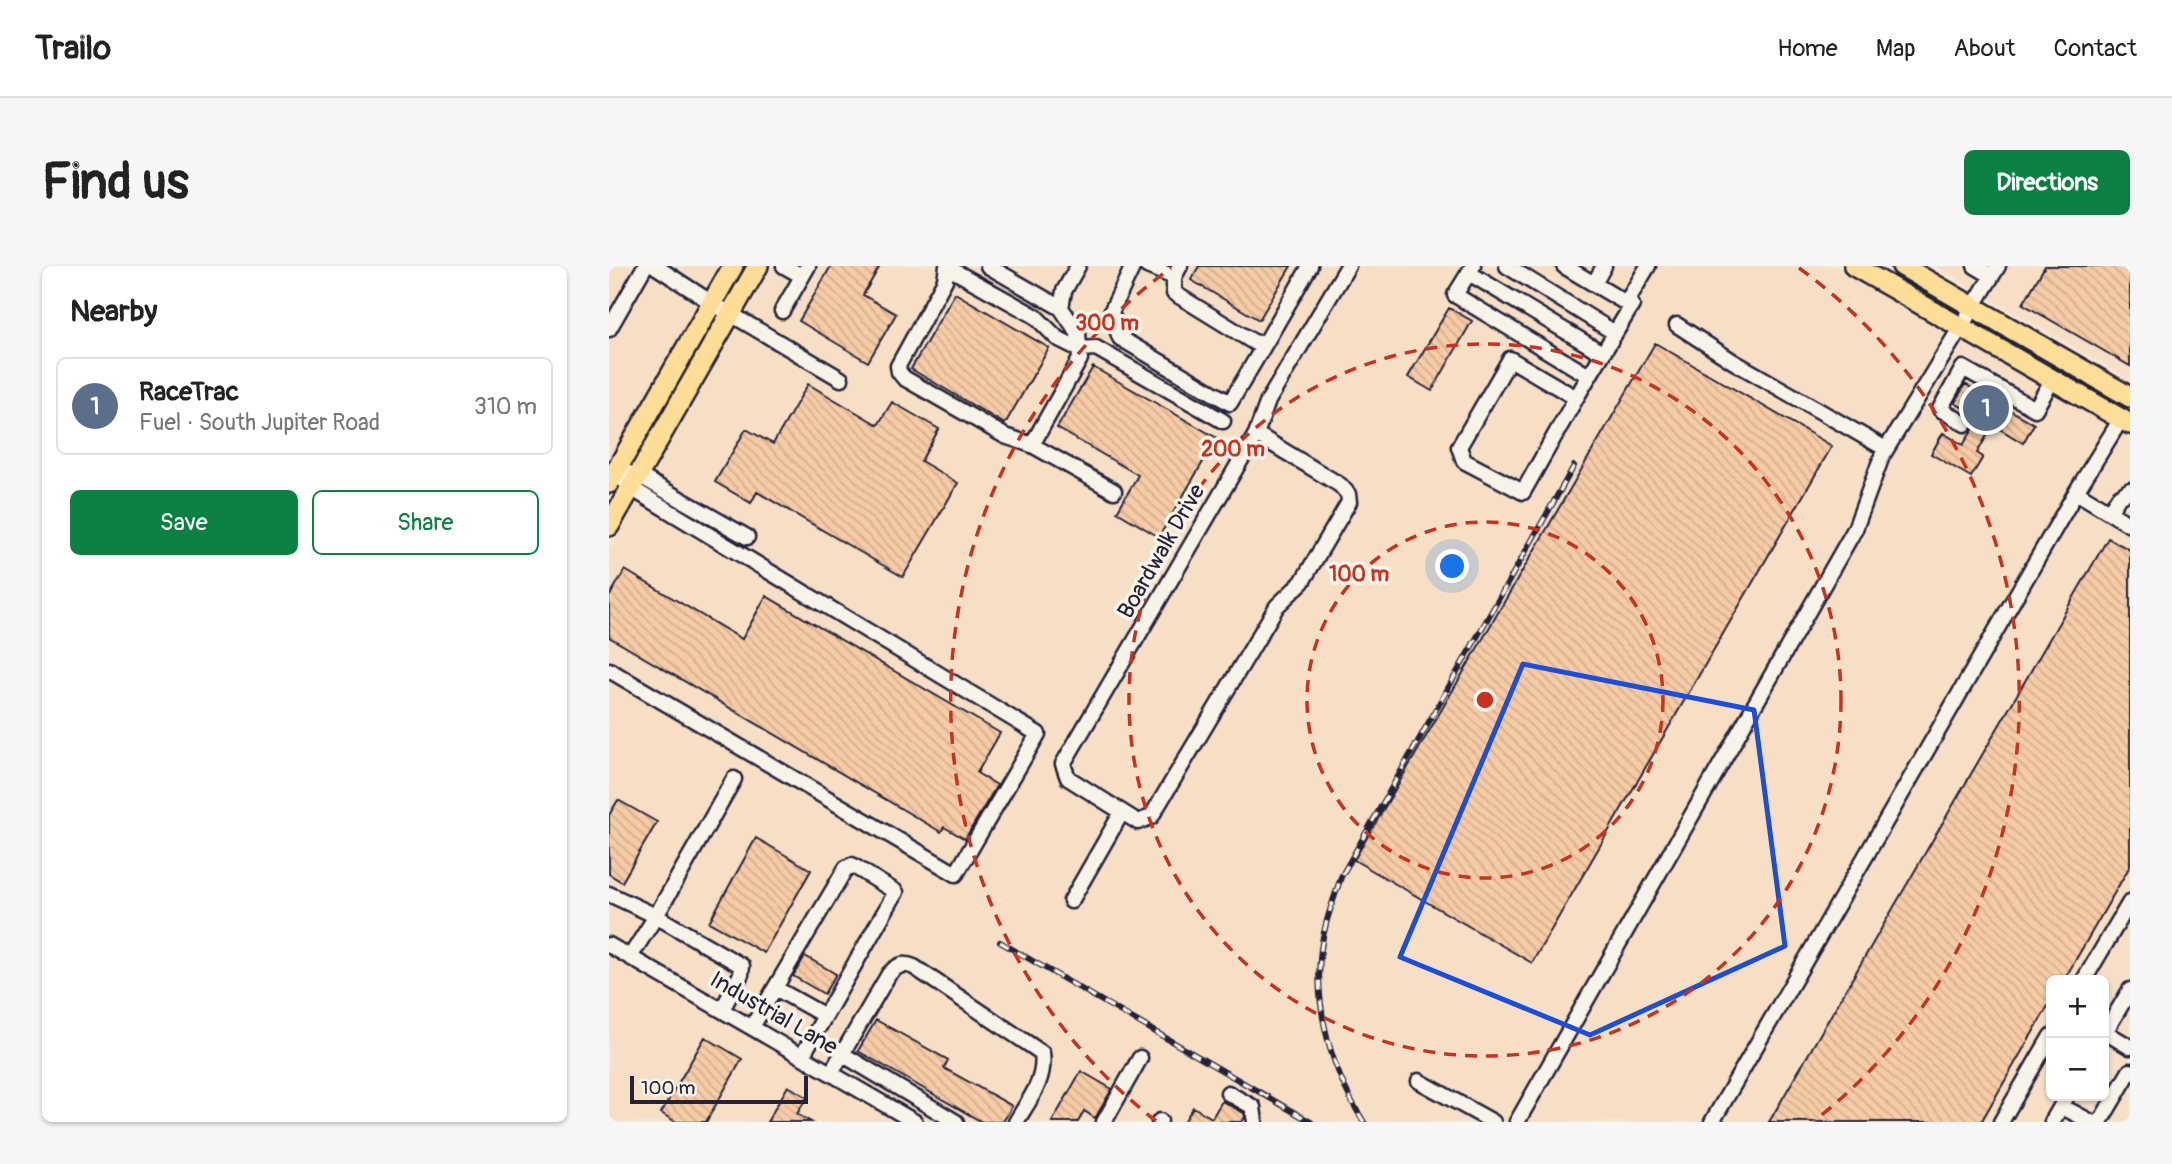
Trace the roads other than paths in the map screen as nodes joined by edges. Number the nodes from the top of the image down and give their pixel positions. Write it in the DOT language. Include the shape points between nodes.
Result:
graph roads {
  1 [pos="645,266"];
  2 [pos="655,266"];
  3 [pos="733,266"];
  4 [pos="758,266"];
  5 [pos="784,266"];
  6 [pos="947,266"];
  7 [pos="988,266"];
  8 [pos="1078,266"];
  9 [pos="1133,266"];
  10 [pos="1147,266"];
  11 [pos="1310,266"];
  12 [pos="1348,266"];
  13 [pos="1507,266"];
  14 [pos="1564,266"];
  15 [pos="1604,266"];
  16 [pos="1648,266"];
  17 [pos="1854,266"];
  18 [pos="1902,266"];
  19 [pos="1975,266"];
  20 [pos="1471,270"];
  21 [pos="805,271"];
  22 [pos="1995,271"];
  23 [pos="1177,272"];
  24 [pos="1594,284"];
  25 [pos="712,303"];
  26 [pos="1626,303"];
  27 [pos="1972,307"];
  28 [pos="1061,308"];
  29 [pos="782,312"];
  30 [pos="731,314"];
  31 [pos="1677,325"];
  32 [pos="1960,327"];
  33 [pos="609,329"];
  34 [pos="1615,333"];
  35 [pos="1266,342"];
  36 [pos="1079,349"];
  37 [pos="1602,353"];
  38 [pos="1589,376"];
  39 [pos="841,379"];
  40 [pos="2053,379"];
  41 [pos="1918,396"];
  42 [pos="2130,397"];
  43 [pos="1576,398"];
  44 [pos="1940,409"];
  45 [pos="1223,421"];
  46 [pos="2126,422"];
  47 [pos="1965,424"];
  48 [pos="1256,434"];
  49 [pos="1032,445"];
  50 [pos="1887,449"];
  51 [pos="613,476"];
  52 [pos="634,482"];
  53 [pos="2130,490"];
  54 [pos="1114,491"];
  55 [pos="2076,492"];
  56 [pos="2109,512"];
  57 [pos="2130,525"];
  58 [pos="609,526"];
  59 [pos="747,537"];
  60 [pos="609,670"];
  61 [pos="734,779"];
  62 [pos="1122,812"];
  63 [pos="609,894"];
  64 [pos="1071,901"];
  65 [pos="2130,902"];
  66 [pos="656,916"];
  67 [pos="609,945"];
  68 [pos="629,957"];
  69 [pos="2087,975"];
  70 [pos="775,988"];
  71 [pos="2130,990"];
  72 [pos="722,1010"];
  73 [pos="825,1016"];
  74 [pos="2109,1025"];
  75 [pos="752,1027"];
  76 [pos="2109,1036"];
  77 [pos="2050,1038"];
  78 [pos="2130,1047"];
  79 [pos="842,1054"];
  80 [pos="802,1056"];
  81 [pos="1140,1058"];
  82 [pos="2130,1070"];
  83 [pos="831,1073"];
  84 [pos="1419,1081"];
  85 [pos="906,1092"];
  86 [pos="1228,1093"];
  87 [pos="2064,1101"];
  88 [pos="895,1110"];
  89 [pos="915,1122"];
  90 [pos="956,1122"];
  91 [pos="1016,1122"];
  92 [pos="1104,1122"];
  93 [pos="1255,1122"];
  94 [pos="1493,1122"];
  95 [pos="1517,1122"];
  96 [pos="1712,1122"];
  97 [pos="2001,1122"];
  98 [pos="2052,1122"];
  99 [pos="2091,1122"];
  100 [pos="2100,1122"];
  1 -- 33 [label="street"];
  2 -- 25 [label="street"];
  3 -- 25 [label="main road"];
  4 -- 30 [label="main road"];
  5 -- 21 [label="street"];
  6 -- 36 [label="street" via="1035,316 1058,338"];
  6 -- 49 [label="street" via="945,280 898,366 899,372 1005,436"];
  7 -- 28 [label="street"];
  8 -- 28 [label="street" via="1064,291"];
  9 -- 35 [label="street" via="1111,312 1120,338 1230,403"];
  10 -- 23 [label="street"];
  11 -- 35 [label="street"];
  12 -- 48 [label="street, Boardwalk Drive" via="1268,401"];
  13 -- 34 [label="street"];
  14 -- 24 [label="street"];
  15 -- 24 [label="street"];
  16 -- 26 [label="street"];
  17 -- 32 [label="main road"];
  18 -- 27 [label="main road"];
  19 -- 22 [label="street"];
  20 -- 37 [label="street"];
  20 -- 38 [label="street" via="1455,295"];
  21 -- 29 [label="street"];
  22 -- 27 [label="street"];
  23 -- 35 [label="street" via="1174,293 1255,343"];
  24 -- 26 [label="street"];
  25 -- 30 [label="street"];
  25 -- 51 [label="main road"];
  26 -- 34 [label="street" via="1632,306"];
  27 -- 32 [label="street"];
  27 -- 42 [label="main road"];
  28 -- 36 [label="street" via="1077,333"];
  30 -- 39 [label="street"];
  30 -- 52 [label="main road"];
  31 -- 50 [label="street"];
  32 -- 40 [label="main road"];
  32 -- 41 [label="street"];
  34 -- 37 [label="street"];
  36 -- 45 [label="street" via="1096,348"];
  36 -- 49 [label="street" via="1080,359"];
  37 -- 38 [label="street"];
  38 -- 43 [label="street"];
  40 -- 44 [label="street" via="2035,409 1963,368"];
  40 -- 46 [label="main road"];
  41 -- 44 [label="street"];
  41 -- 50 [label="street"];
  43 -- 43 [label="street" via="1510,359 1459,447 1464,461 1523,492"];
  44 -- 47 [label="street"];
  46 -- 55 [label="street"];
  48 -- 62 [label="street, Boardwalk Drive" via="1063,764 1068,779"];
  48 -- 62 [label="street" via="1341,485 1349,502 1302,582 1277,606 1151,817 1138,822"];
  49 -- 54 [label="street"];
  50 -- 95 [label="street" via="1855,528"];
  51 -- 52 [label="street"];
  52 -- 58 [label="main road"];
  52 -- 59 [label="street"];
  52 -- 60 [label="street" via="1038,734 957,873"];
  53 -- 56 [label="street"];
  55 -- 56 [label="street"];
  55 -- 96 [label="street"];
  56 -- 57 [label="street"];
  61 -- 66 [label="street"];
  62 -- 64 [label="street"];
  63 -- 66 [label="street"];
  65 -- 69 [label="street"];
  66 -- 68 [label="street"];
  66 -- 72 [label="street" via="742,966"];
  67 -- 68 [label="street, Industrial Lane"];
  68 -- 72 [label="street, Industrial Lane"];
  70 -- 73 [label="street"];
  70 -- 73 [label="street" via="852,865 896,892"];
  70 -- 75 [label="street"];
  71 -- 74 [label="street"];
  72 -- 75 [label="street, Industrial Lane"];
  73 -- 80 [label="street"];
  75 -- 80 [label="street, Industrial Lane"];
  76 -- 78 [label="street"];
  77 -- 97 [label="street"];
  79 -- 83 [label="street"];
  79 -- 85 [label="street"];
  79 -- 91 [label="street" via="889,974 906,963 1042,1053 1042,1076"];
  80 -- 83 [label="street, Industrial Lane"];
  81 -- 92 [label="street"];
  82 -- 100 [label="street"];
  83 -- 88 [label="street, Industrial Lane"];
  84 -- 94 [label="street"];
  85 -- 88 [label="street"];
  85 -- 90 [label="street"];
  86 -- 93 [label="street" via="1253,1107"];
  87 -- 98 [label="street"];
  87 -- 99 [label="street"];
  88 -- 89 [label="street, Industrial Lane"];
}
